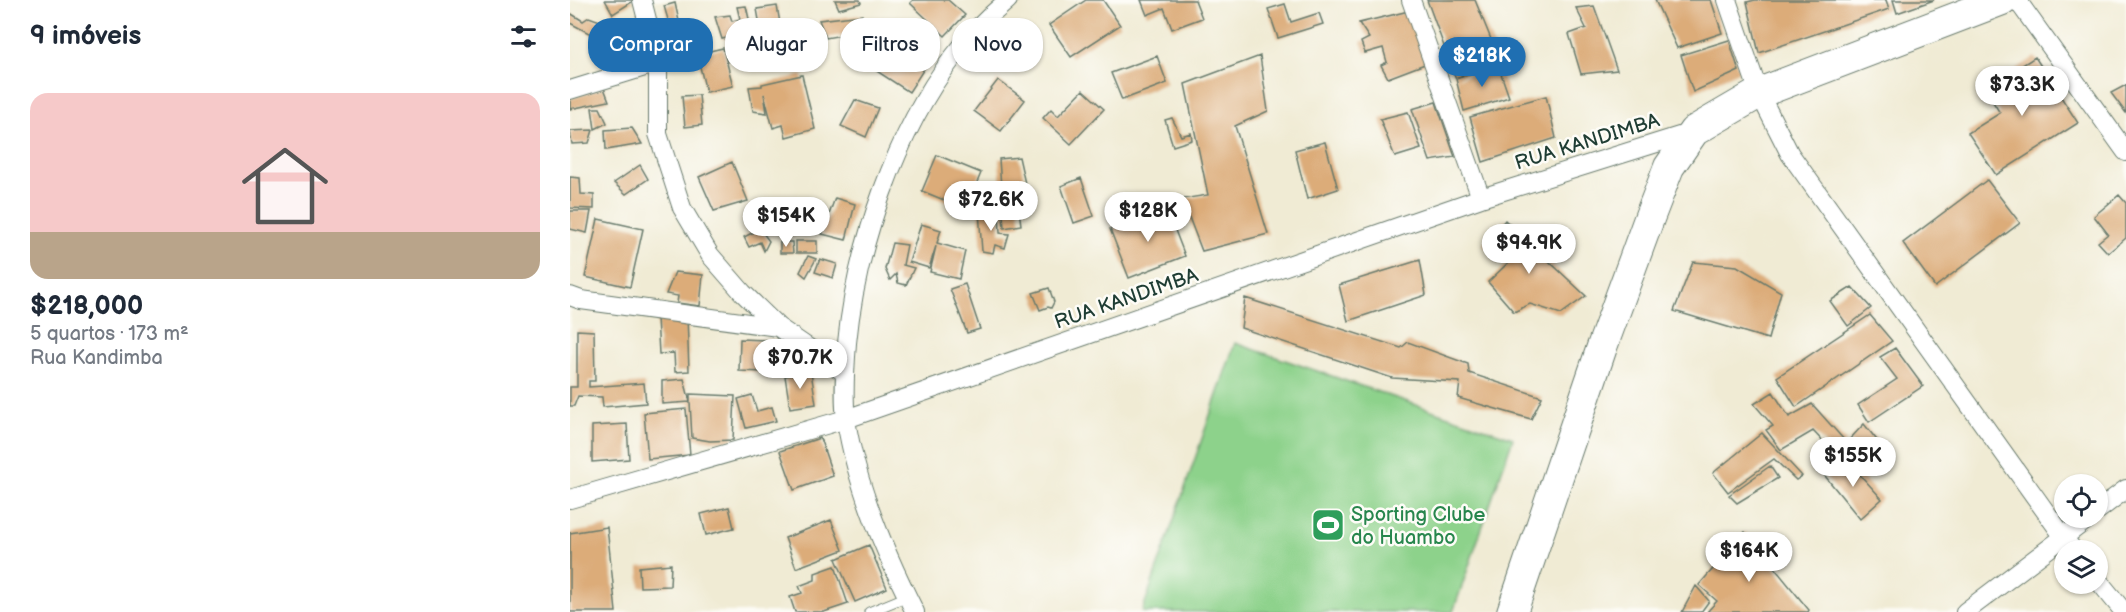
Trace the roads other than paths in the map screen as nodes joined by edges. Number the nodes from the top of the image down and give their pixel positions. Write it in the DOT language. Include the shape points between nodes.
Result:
graph roads {
  1 [pos="642,0"];
  2 [pos="1008,0"];
  3 [pos="1411,0"];
  4 [pos="1727,0"];
  5 [pos="2002,0"];
  6 [pos="2017,0"];
  7 [pos="647,18"];
  8 [pos="629,72"];
  9 [pos="658,72"];
  10 [pos="570,90"];
  11 [pos="1759,93"];
  12 [pos="1694,131"];
  13 [pos="2126,152"];
  14 [pos="1481,198"];
  15 [pos="570,296"];
  16 [pos="778,327"];
  17 [pos="845,373"];
  18 [pos="846,419"];
  19 [pos="2126,489"];
  20 [pos="570,499"];
  21 [pos="2108,503"];
  22 [pos="2081,528"];
  23 [pos="2065,540"];
  24 [pos="2071,540"];
  25 [pos="2054,553"];
  26 [pos="2108,592"];
  27 [pos="911,604"];
  28 [pos="869,612"];
  29 [pos="1512,612"];
  30 [pos="1965,612"];
  31 [pos="2124,612"];
  1 -- 7 [label="street"];
  2 -- 17 [label="street" via="953,57 909,130 864,246 851,304"];
  3 -- 14 [label="street"];
  4 -- 11 [label="street"];
  5 -- 11 [label="main road"];
  6 -- 13 [label="street"];
  8 -- 10 [label="street"];
  9 -- 16 [label="street" via="658,134 682,208 710,255"];
  11 -- 12 [label="main road"];
  11 -- 23 [label="street" via="1790,154"];
  12 -- 14 [label="street, RUA KANDIMBA"];
  12 -- 29 [label="main road" via="1669,167 1658,196"];
  14 -- 18 [label="street, RUA KANDIMBA"];
  15 -- 16 [label="street"];
  16 -- 17 [label="street"];
  17 -- 18 [label="street"];
  18 -- 20 [label="street, RUA KANDIMBA"];
  18 -- 27 [label="street" via="867,502"];
  19 -- 21 [label="street"];
  22 -- 24 [label="street"];
  25 -- 30 [label="street"];
  26 -- 31 [label="street"];
  27 -- 28 [label="lane"];
}
